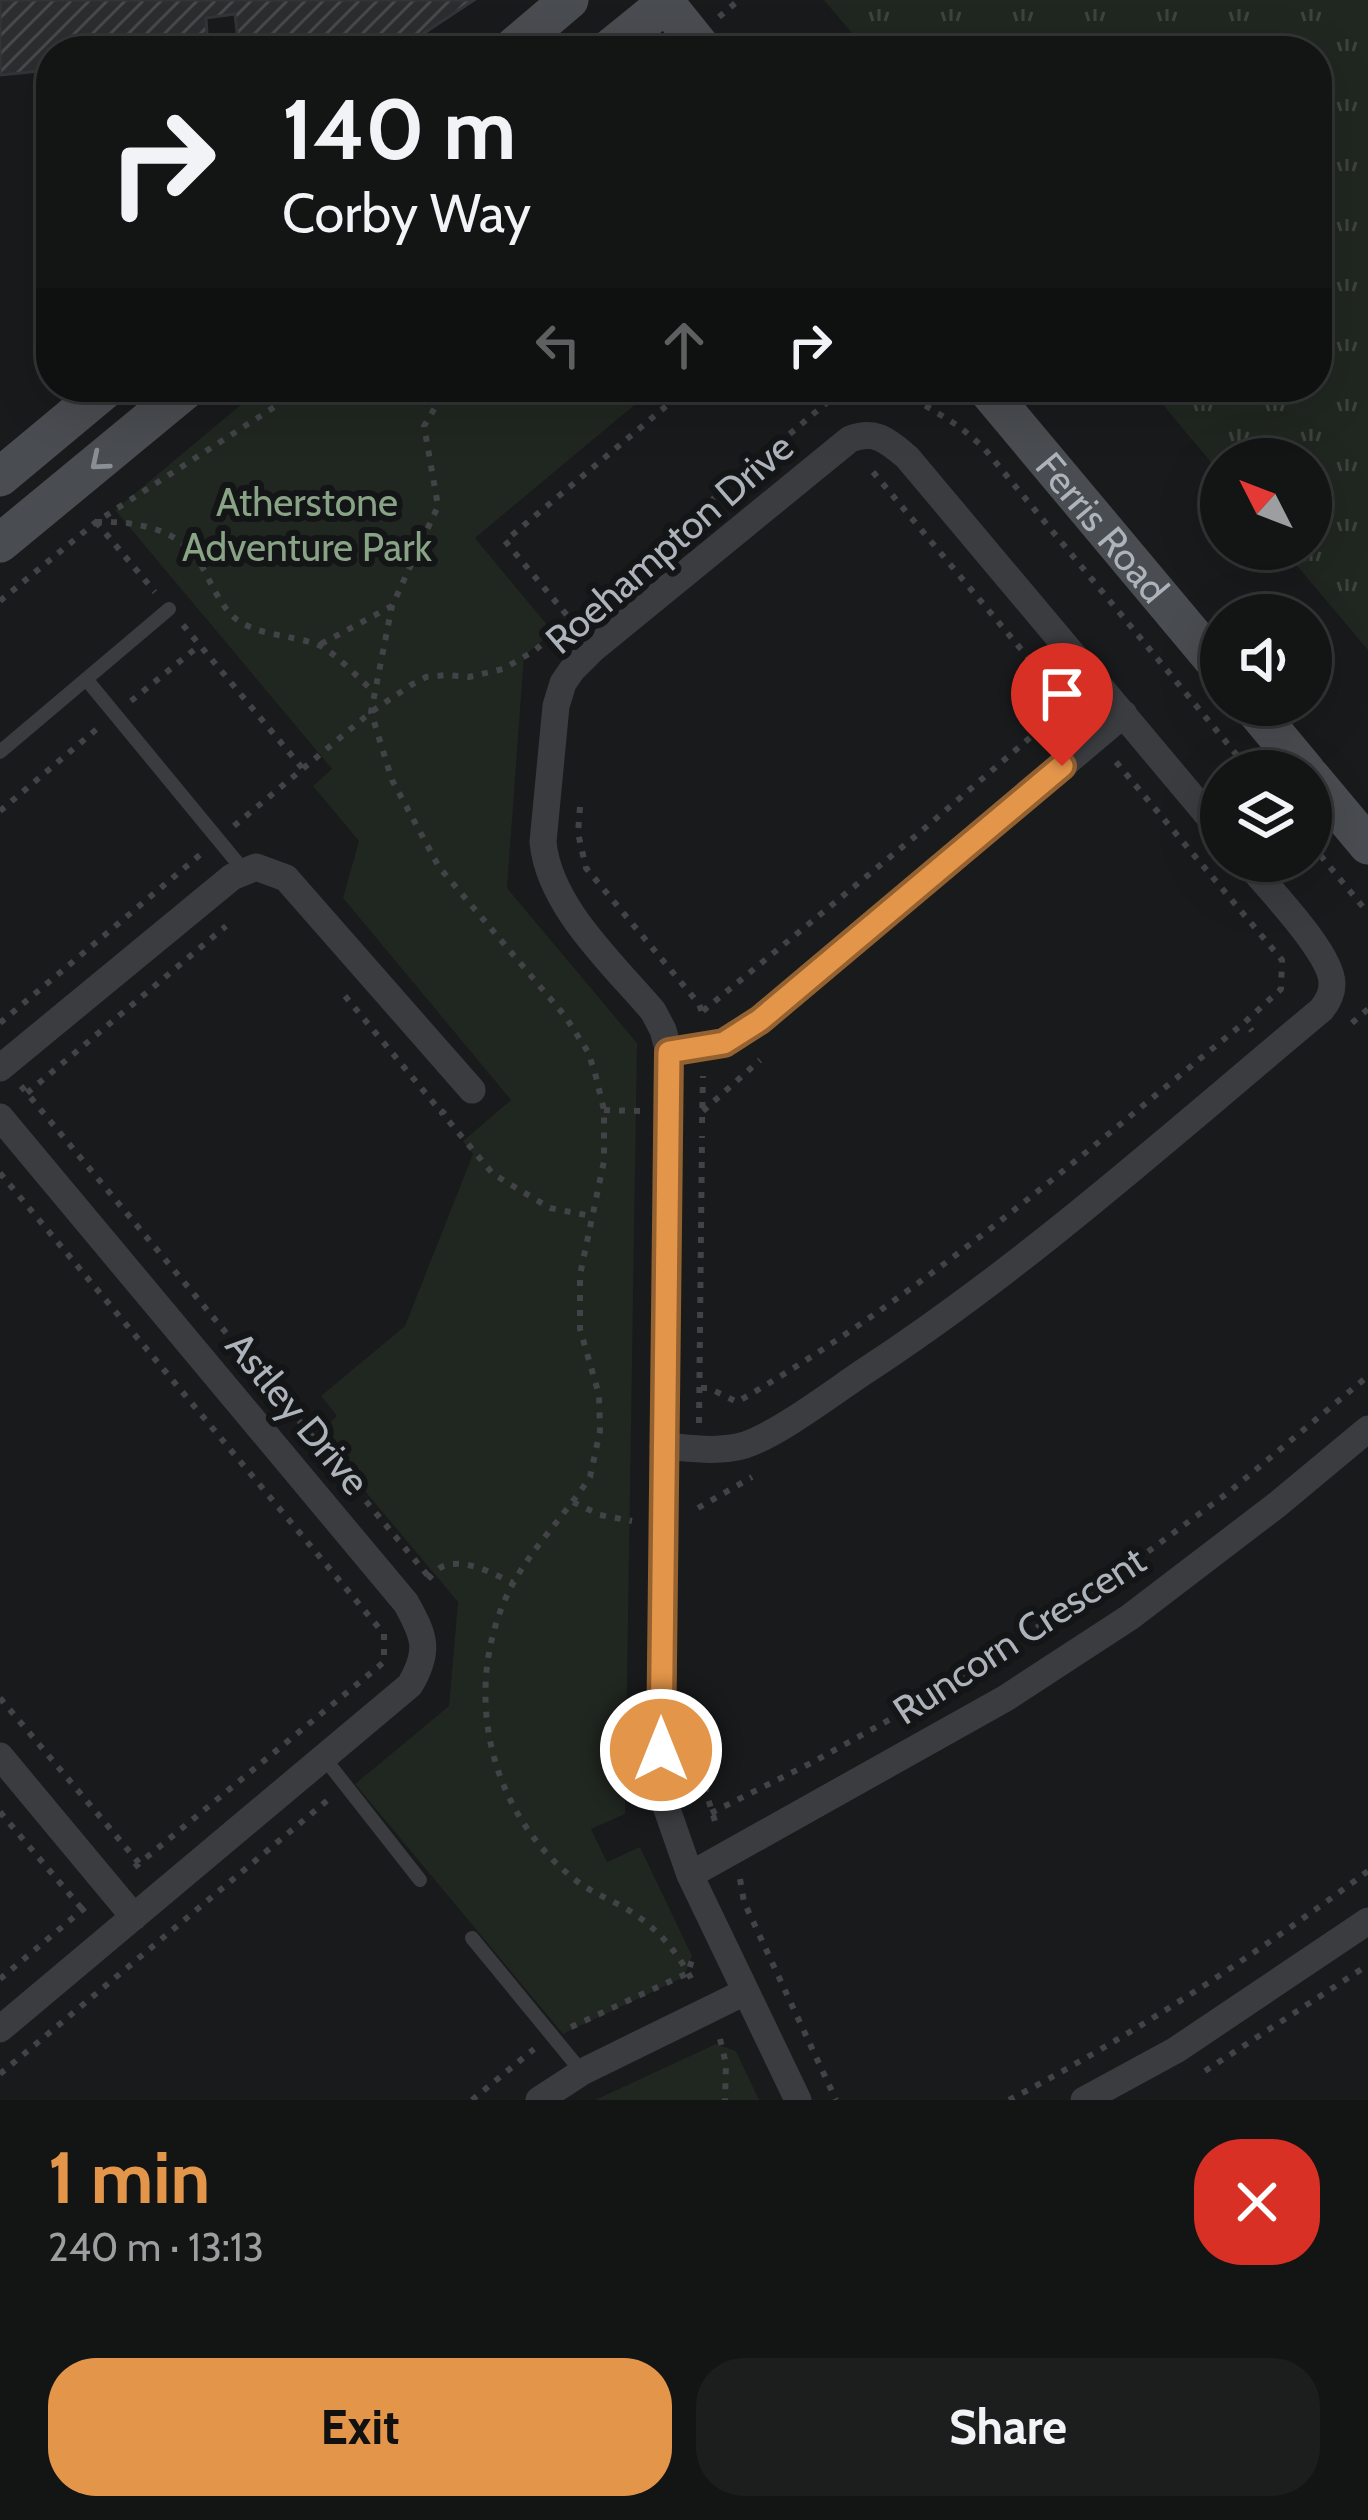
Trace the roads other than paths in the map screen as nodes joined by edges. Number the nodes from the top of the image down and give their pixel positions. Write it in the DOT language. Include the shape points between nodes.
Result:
graph roads {
  1 [pos="569,0"];
  2 [pos="665,2"];
  3 [pos="527,36"];
  4 [pos="625,36"];
  5 [pos="692,36"];
  6 [pos="90,402"];
  7 [pos="172,402"];
  8 [pos="998,402"];
  9 [pos="0,477"];
  10 [pos="0,543"];
  11 [pos="169,608"];
  12 [pos="1200,644"];
  13 [pos="86,679"];
  14 [pos="1124,714"];
  15 [pos="1269,726"];
  16 [pos="1289,750"];
  17 [pos="0,752"];
  18 [pos="1332,802"];
  19 [pos="1200,806"];
  20 [pos="1368,845"];
  21 [pos="245,872"];
  22 [pos="1263,882"];
  23 [pos="669,1052"];
  24 [pos="2,1067"];
  25 [pos="472,1090"];
  26 [pos="0,1117"];
  27 [pos="1368,1429"];
  28 [pos="663,1446"];
  29 [pos="0,1756"];
  30 [pos="325,1759"];
  31 [pos="690,1875"];
  32 [pos="420,1880"];
  33 [pos="134,1917"];
  34 [pos="1368,1921"];
  35 [pos="472,1938"];
  36 [pos="745,1992"];
  37 [pos="0,2029"];
  38 [pos="583,2072"];
  39 [pos="538,2100"];
  40 [pos="798,2100"];
  41 [pos="1084,2100"];
  1 -- 3 [label="street"];
  2 -- 4 [label="street"];
  2 -- 5 [label="street"];
  6 -- 9 [label="street"];
  7 -- 10 [label="street, one-way"];
  8 -- 12 [label="street, Ferris Road"];
  11 -- 13 [label="lane"];
  13 -- 17 [label="lane"];
  13 -- 21 [label="lane"];
  14 -- 19 [label="street, Roehampton Drive"];
  14 -- 23 [label="street" via="760,1020 724,1043"];
  14 -- 23 [label="street, Roehampton Drive" via="907,457 875,434 850,440 593,649 563,683 556,706 544,862 566,907 652,1011"];
  15 -- 16 [label="street"];
  18 -- 20 [label="street"];
  21 -- 24 [label="street"];
  21 -- 25 [label="street" via="256,867 286,878"];
  22 -- 28 [label="street" via="1326,958 1333,984 1322,1010 917,1337 746,1444"];
  23 -- 28 [label="street, Roehampton Drive"];
  26 -- 30 [label="street, Astley Drive" via="421,1629 421,1666 410,1685"];
  27 -- 31 [label="street, Runcorn Crescent" via="1130,1617 1006,1698"];
  28 -- 31 [label="street, Roehampton Drive" via="661,1792"];
  29 -- 33 [label="street"];
  30 -- 32 [label="lane"];
  30 -- 33 [label="street, Astley Drive"];
  31 -- 36 [label="street, Roehampton Drive"];
  33 -- 37 [label="street, Astley Drive"];
  34 -- 41 [label="street" via="1176,2050"];
  35 -- 38 [label="lane"];
  36 -- 38 [label="street"];
  36 -- 40 [label="street, Roehampton Drive"];
  38 -- 39 [label="street"];
}
